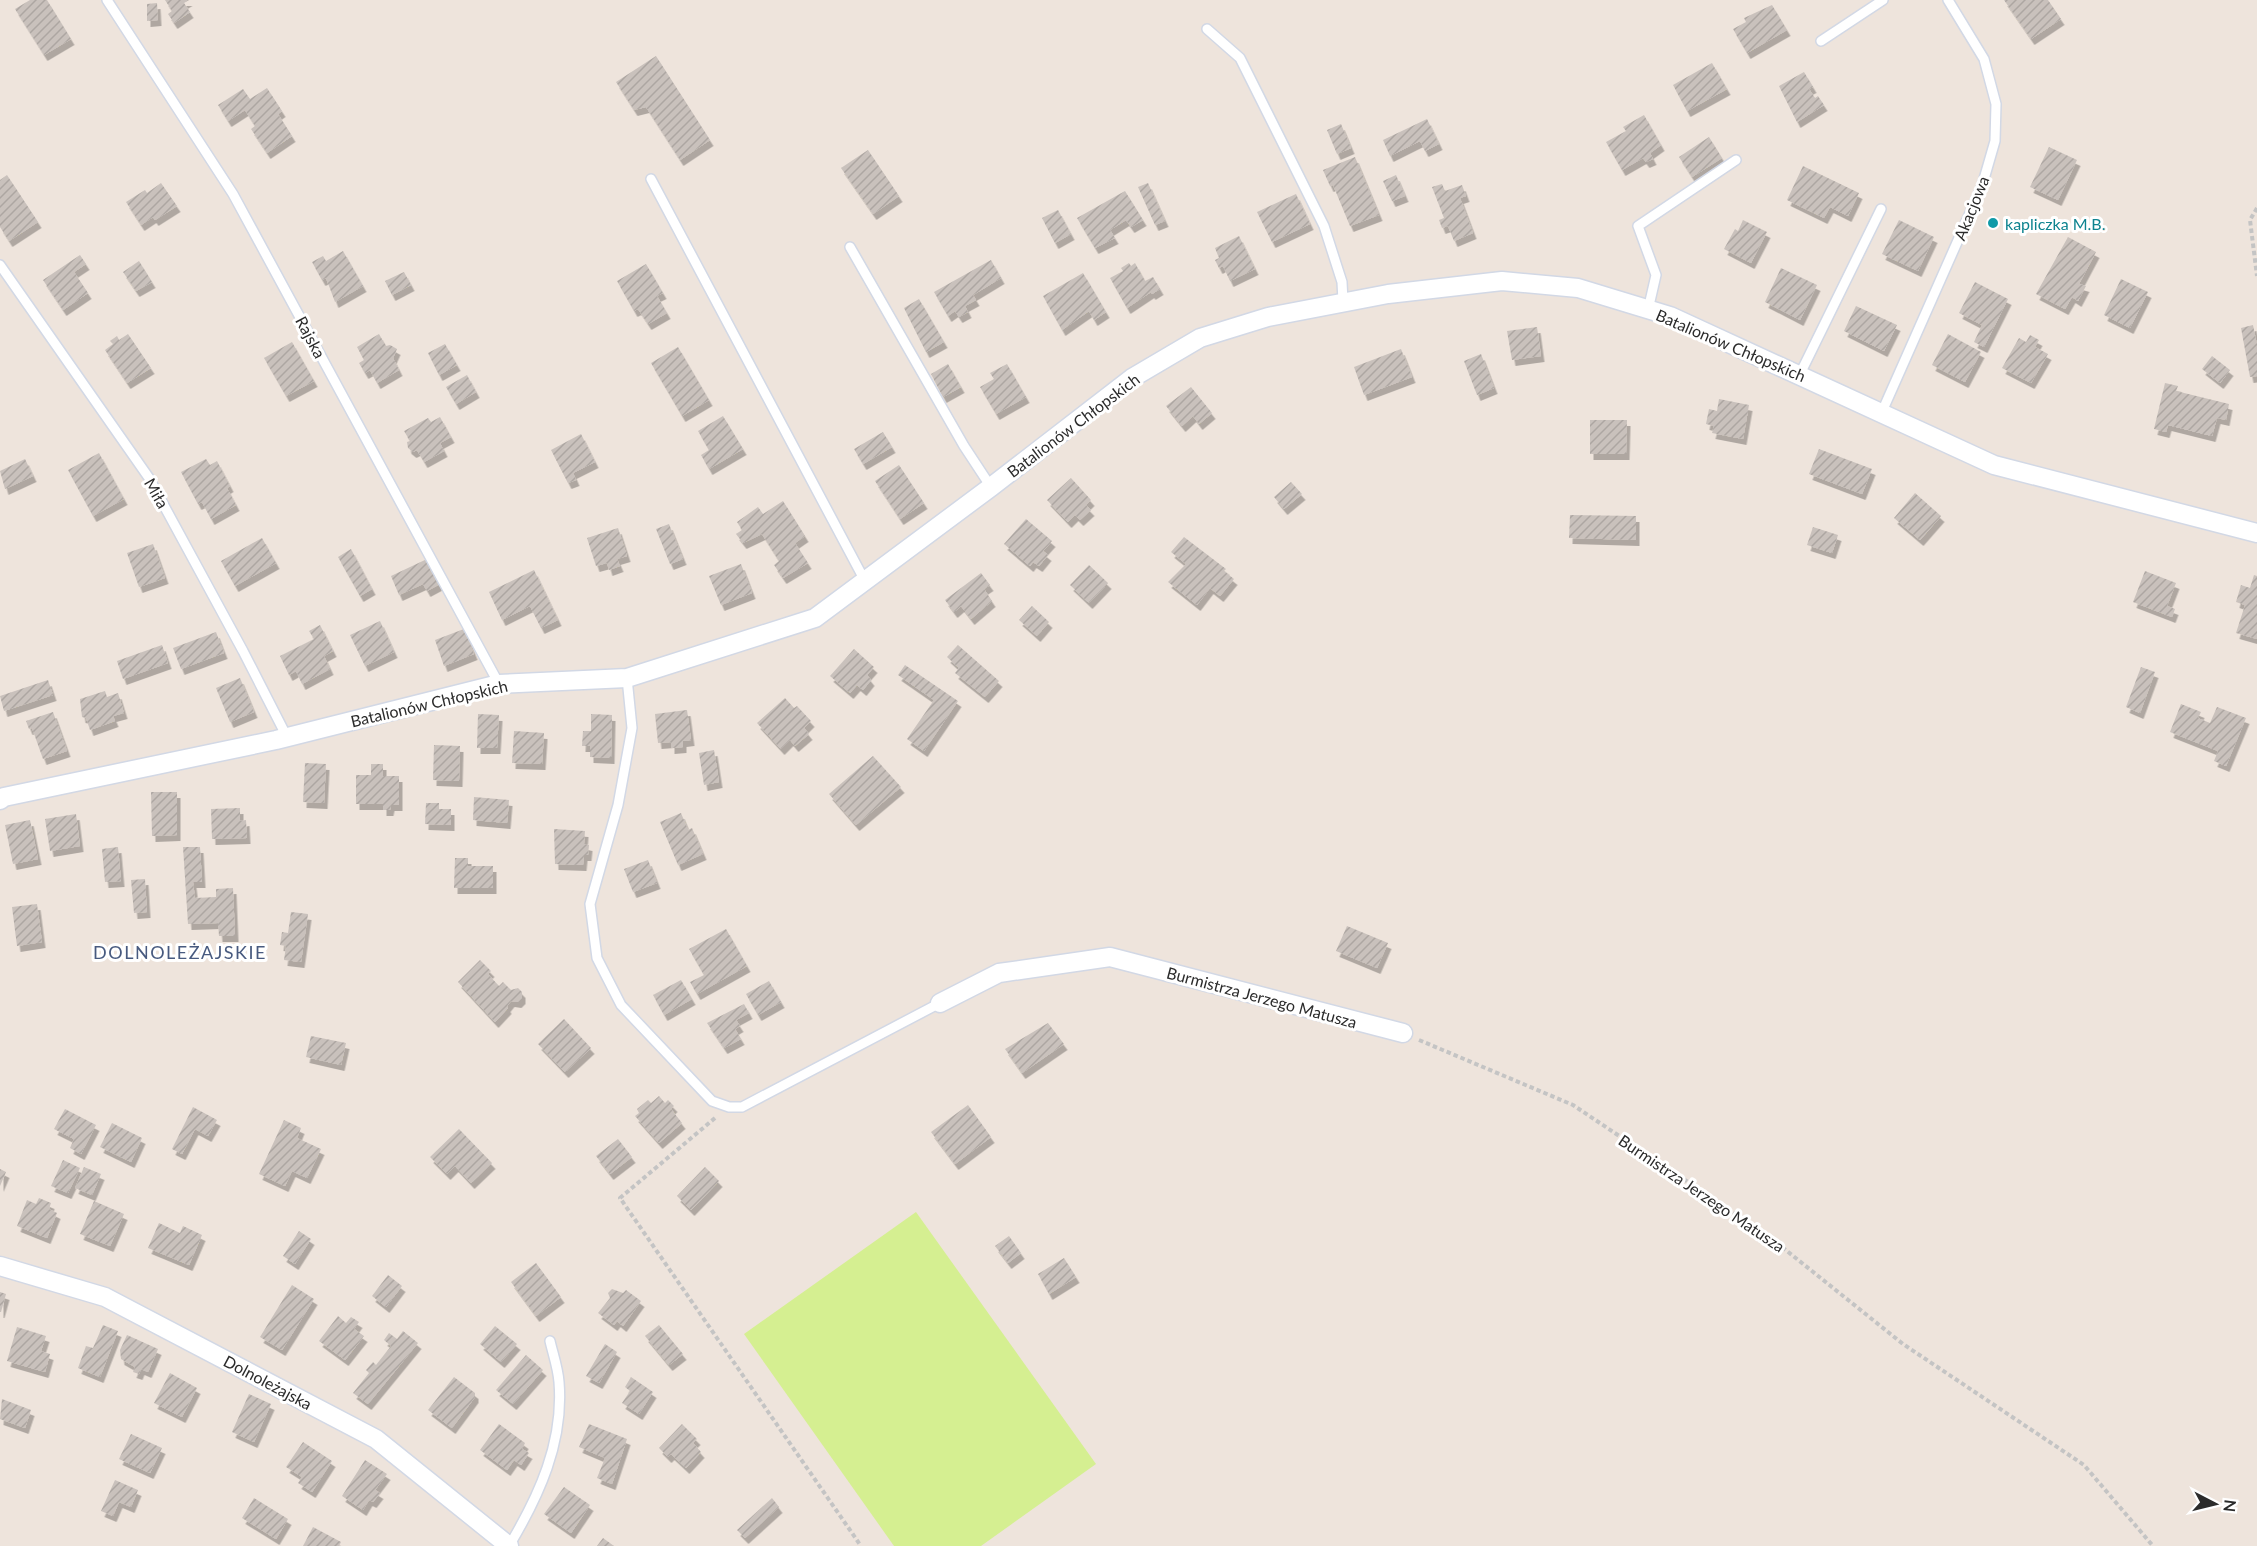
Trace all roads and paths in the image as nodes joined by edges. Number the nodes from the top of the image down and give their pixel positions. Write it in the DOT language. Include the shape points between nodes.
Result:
graph roads {
  1 [pos="107,0"];
  2 [pos="1883,0"];
  3 [pos="1948,0"];
  4 [pos="1207,29"];
  5 [pos="1821,41"];
  6 [pos="1736,160"];
  7 [pos="651,179"];
  8 [pos="2257,208"];
  9 [pos="1881,209"];
  10 [pos="850,248"];
  11 [pos="0,265"];
  12 [pos="2257,276"];
  13 [pos="1343,301"];
  14 [pos="1648,310"];
  15 [pos="1800,374"];
  16 [pos="1881,414"];
  17 [pos="991,487"];
  18 [pos="2257,533"];
  19 [pos="865,581"];
  20 [pos="627,678"];
  21 [pos="499,684"];
  22 [pos="286,737"];
  23 [pos="1,796"];
  24 [pos="940,1003"];
  25 [pos="1403,1033"];
  26 [pos="729,1107"];
  27 [pos="0,1266"];
  28 [pos="550,1341"];
  29 [pos="509,1546"];
  30 [pos="861,1546"];
  31 [pos="2153,1546"];
  1 -- 21 [label="lane, Rajska" via="233,194"];
  2 -- 5 [label="lane"];
  3 -- 16 [label="lane, Akacjowa" via="1984,59 1996,104 1995,141 1982,186"];
  4 -- 13 [label="lane" via="1240,58 1267,111 1324,226 1342,282"];
  6 -- 14 [label="lane" via="1638,226 1656,274"];
  7 -- 19 [label="lane"];
  8 -- 12 [label="path" via="2250,220"];
  9 -- 15 [label="lane"];
  10 -- 17 [label="lane"];
  11 -- 22 [label="lane, Miła" via="149,478"];
  13 -- 14 [label="street, Batalionów Chłopskich" via="1502,281 1578,288"];
  13 -- 17 [label="street, Batalionów Chłopskich" via="1268,317 1200,338 1132,378"];
  14 -- 15 [label="street, Batalionów Chłopskich" via="1670,316"];
  15 -- 16 [label="street, Batalionów Chłopskich"];
  16 -- 18 [label="street, Batalionów Chłopskich" via="1994,465"];
  17 -- 19 [label="street, Batalionów Chłopskich"];
  19 -- 20 [label="street, Batalionów Chłopskich" via="815,618"];
  20 -- 21 [label="street, Batalionów Chłopskich"];
  20 -- 26 [label="lane" via="632,728 618,805 590,904 597,958 621,1005 712,1101"];
  21 -- 22 [label="street, Batalionów Chłopskich"];
  22 -- 23 [label="street, Batalionów Chłopskich"];
  24 -- 25 [label="street, Burmistrza Jerzego Matusza" via="999,973 1110,957"];
  24 -- 26 [label="lane, Burmistrza Jerzego Matusza" via="742,1107"];
  25 -- 31 [label="path, Burmistrza Jerzego Matusza" via="1573,1106 1767,1235 1903,1344 2084,1466"];
  26 -- 30 [label="path" via="620,1198"];
  27 -- 29 [label="street, Dolnoleżajska" via="105,1297 376,1439"];
  28 -- 29 [label="lane" via="559,1381 559,1418 546,1476"];
}
